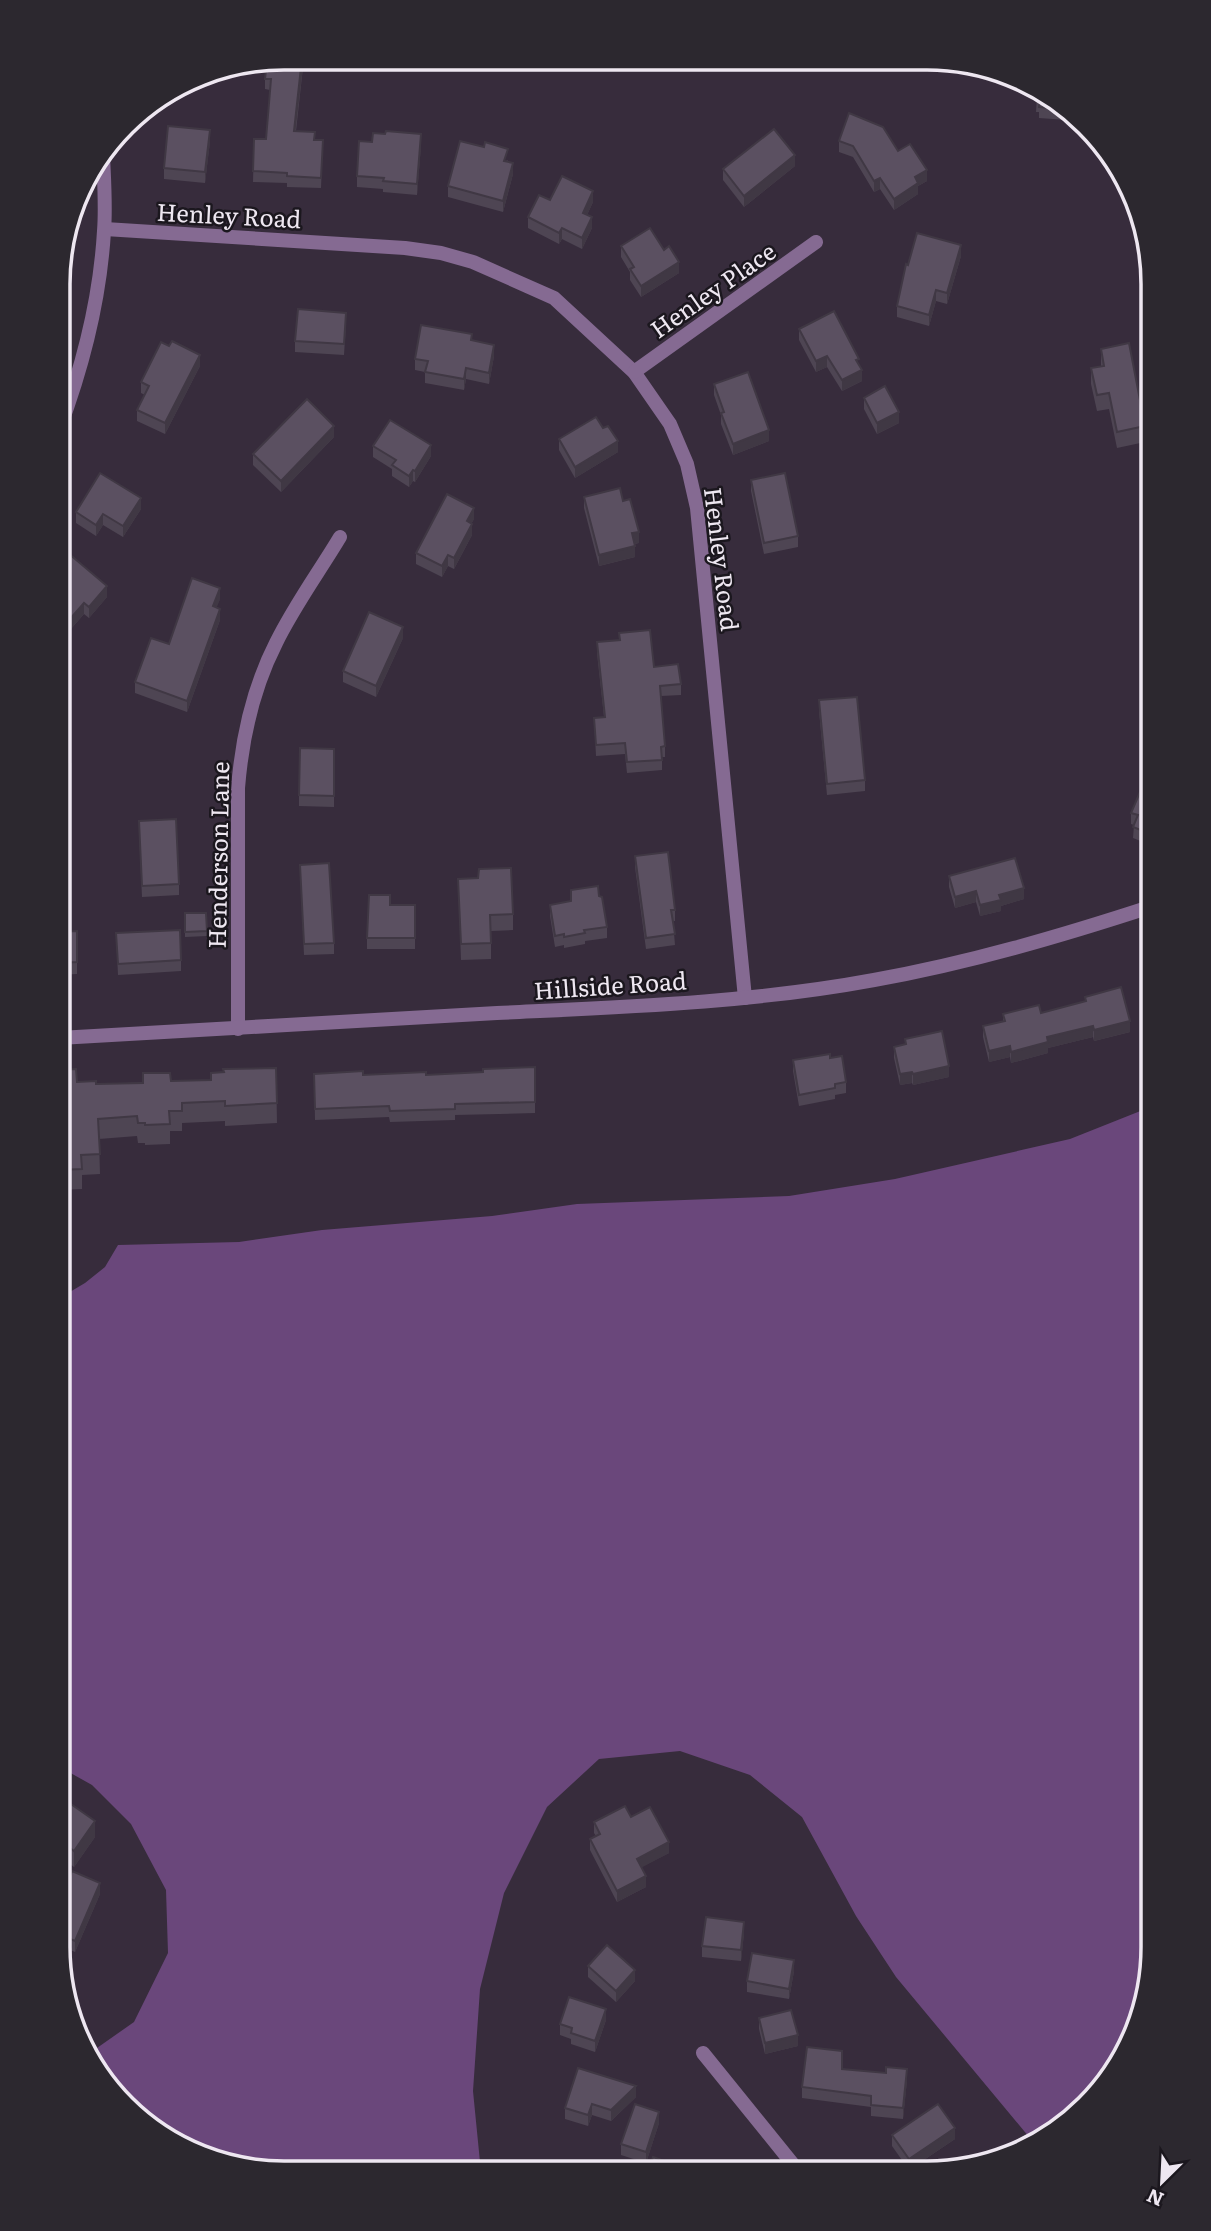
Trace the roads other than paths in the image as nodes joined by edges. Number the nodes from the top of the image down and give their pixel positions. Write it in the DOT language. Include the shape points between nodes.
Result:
graph roads {
  1 [pos="103,170"];
  2 [pos="105,229"];
  3 [pos="817,242"];
  4 [pos="634,372"];
  5 [pos="70,402"];
  6 [pos="340,537"];
  7 [pos="1141,910"];
  8 [pos="745,998"];
  9 [pos="238,1029"];
  10 [pos="70,1037"];
  11 [pos="703,2053"];
  12 [pos="790,2161"];
  1 -- 2 [label="street"];
  2 -- 4 [label="street, Henley Road" via="405,248 452,256 554,298"];
  2 -- 5 [label="street" via="94,311"];
  3 -- 4 [label="street, Henley Place"];
  4 -- 8 [label="street, Henley Road" via="670,424 687,464 697,508"];
  6 -- 9 [label="street, Henderson Lane" via="276,643 247,722 238,788"];
  7 -- 8 [label="street, Hillside Road" via="1057,938 967,960 875,980"];
  8 -- 9 [label="street, Hillside Road"];
  9 -- 10 [label="street, Hillside Road"];
  11 -- 12 [label="street"];
}
